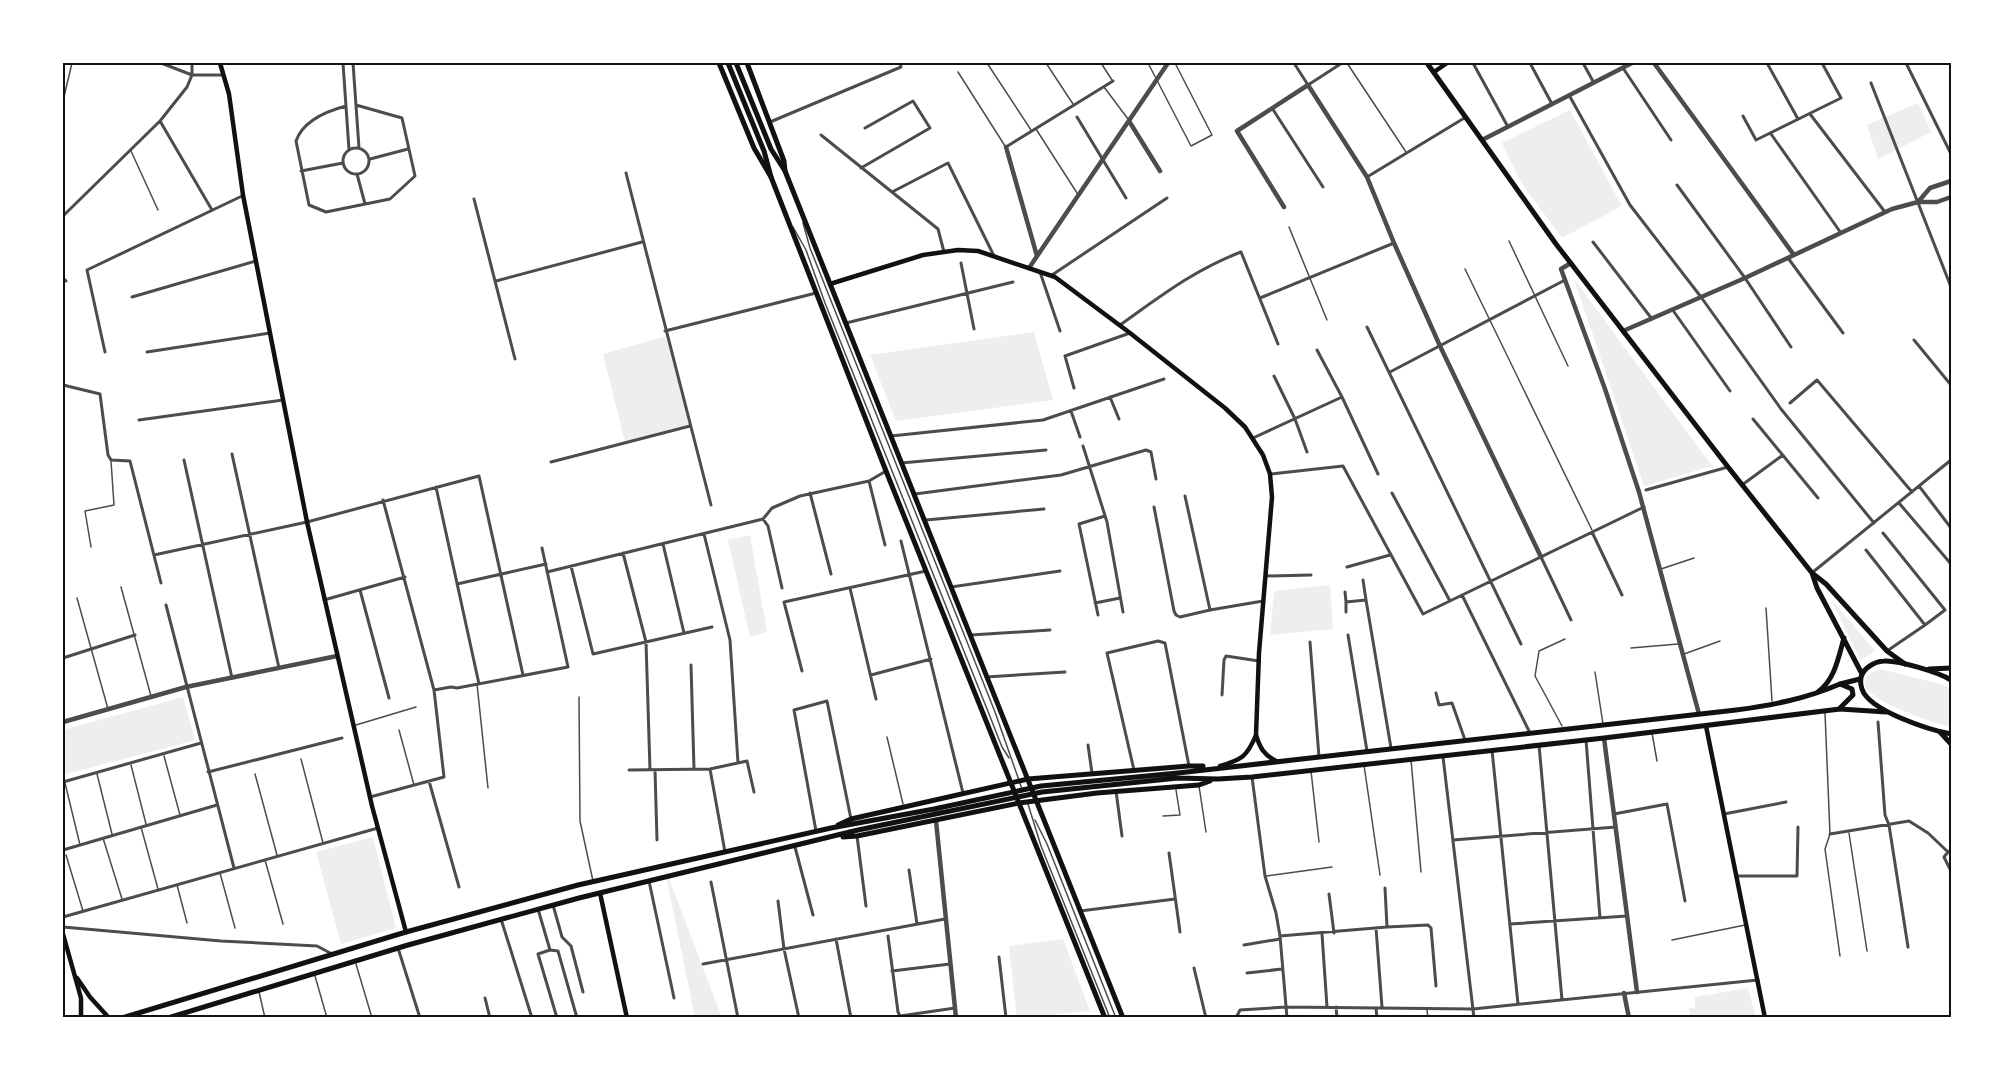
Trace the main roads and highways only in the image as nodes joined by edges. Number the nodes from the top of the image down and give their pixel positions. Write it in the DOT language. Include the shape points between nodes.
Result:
graph roads {
  1 [pos="220,63"];
  2 [pos="719,63"];
  3 [pos="729,63"];
  4 [pos="736,63"];
  5 [pos="1427,63"];
  6 [pos="1447,63"];
  7 [pos="748,64"];
  8 [pos="1434,72"];
  9 [pos="785,171"];
  10 [pos="771,177"];
  11 [pos="830,284"];
  12 [pos="1812,573"];
  13 [pos="1844,638"];
  14 [pos="1905,664"];
  15 [pos="1951,668"];
  16 [pos="1921,669"];
  17 [pos="1861,676"];
  18 [pos="1951,680"];
  19 [pos="1840,684"];
  20 [pos="1811,697"];
  21 [pos="1840,709"];
  22 [pos="1887,712"];
  23 [pos="1706,726"];
  24 [pos="1940,732"];
  25 [pos="1951,734"];
  26 [pos="1256,735"];
  27 [pos="1951,744"];
  28 [pos="1276,761"];
  29 [pos="1217,767"];
  30 [pos="1094,773"];
  31 [pos="1076,775"];
  32 [pos="1028,779"];
  33 [pos="1218,779"];
  34 [pos="1011,783"];
  35 [pos="1097,793"];
  36 [pos="964,795"];
  37 [pos="1079,795"];
  38 [pos="1036,801"];
  39 [pos="1019,803"];
  40 [pos="968,814"];
  41 [pos="831,828"];
  42 [pos="833,838"];
  43 [pos="600,893"];
  44 [pos="406,932"];
  45 [pos="63,934"];
  46 [pos="74,974"];
  47 [pos="81,1018"];
  48 [pos="109,1018"];
  49 [pos="122,1018"];
  50 [pos="168,1018"];
  51 [pos="627,1018"];
  52 [pos="1105,1018"];
  53 [pos="1123,1018"];
  54 [pos="1765,1018"];
  1 -- 44 [label="main road" via="229,94 243,195 307,522 370,797"];
  2 -- 10 [label="main road" via="754,148"];
  3 -- 10 [label="main road"];
  4 -- 9 [label="main road" via="771,149"];
  5 -- 8 [label="main road"];
  6 -- 8 [label="main road"];
  7 -- 9 [label="main road"];
  8 -- 12 [label="main road" via="1571,263"];
  9 -- 11 [label="main road"];
  10 -- 34 [label="main road"];
  11 -- 26 [label="main road" via="923,255 958,250 978,251 1029,268 1050,276 1120,325 1245,427 1263,454 1272,497"];
  11 -- 32 [label="main road"];
  12 -- 13 [label="main road"];
  12 -- 14 [label="main road" via="1887,651"];
  13 -- 17 [label="main road"];
  13 -- 20 [label="main road" via="1830,681"];
  14 -- 16 [label="main road"];
  14 -- 17 [label="main road" via="1876,662"];
  15 -- 16 [label="main road"];
  16 -- 18 [label="main road"];
  17 -- 19 [label="main road"];
  17 -- 22 [label="main road" via="1865,695"];
  19 -- 20 [label="main road"];
  19 -- 21 [label="main road" via="1852,689 1853,694"];
  20 -- 28 [label="main road" via="1699,714"];
  21 -- 22 [label="main road"];
  21 -- 23 [label="main road"];
  22 -- 24 [label="main road"];
  23 -- 33 [label="main road"];
  23 -- 54 [label="main road"];
  24 -- 25 [label="main road"];
  24 -- 27 [label="main road"];
  26 -- 28 [label="main road" via="1266,756"];
  26 -- 29 [label="main road" via="1249,751 1238,761"];
  28 -- 29 [label="main road"];
  29 -- 30 [label="main road"];
  29 -- 41 [label="main road" via="1041,786"];
  30 -- 31 [label="main road"];
  30 -- 35 [label="main road" via="1087,782 1088,788"];
  31 -- 32 [label="main road"];
  31 -- 37 [label="main road" via="1084,783"];
  32 -- 34 [label="main road"];
  32 -- 38 [label="main road"];
  33 -- 35 [label="main road" via="1199,785"];
  33 -- 42 [label="main road" via="1178,778 1042,792"];
  34 -- 36 [label="main road"];
  34 -- 39 [label="main road"];
  35 -- 37 [label="main road"];
  36 -- 40 [label="main road"];
  36 -- 41 [label="main road" via="851,819"];
  37 -- 38 [label="main road"];
  38 -- 39 [label="main road"];
  38 -- 53 [label="main road"];
  39 -- 40 [label="main road"];
  39 -- 52 [label="main road"];
  40 -- 42 [label="main road"];
  41 -- 44 [label="main road" via="593,881"];
  42 -- 43 [label="main road"];
  43 -- 50 [label="main road" via="398,948"];
  43 -- 51 [label="main road"];
  44 -- 49 [label="main road"];
  45 -- 46 [label="main road"];
  46 -- 47 [label="main road" via="81,998"];
  46 -- 48 [label="main road"];
}
